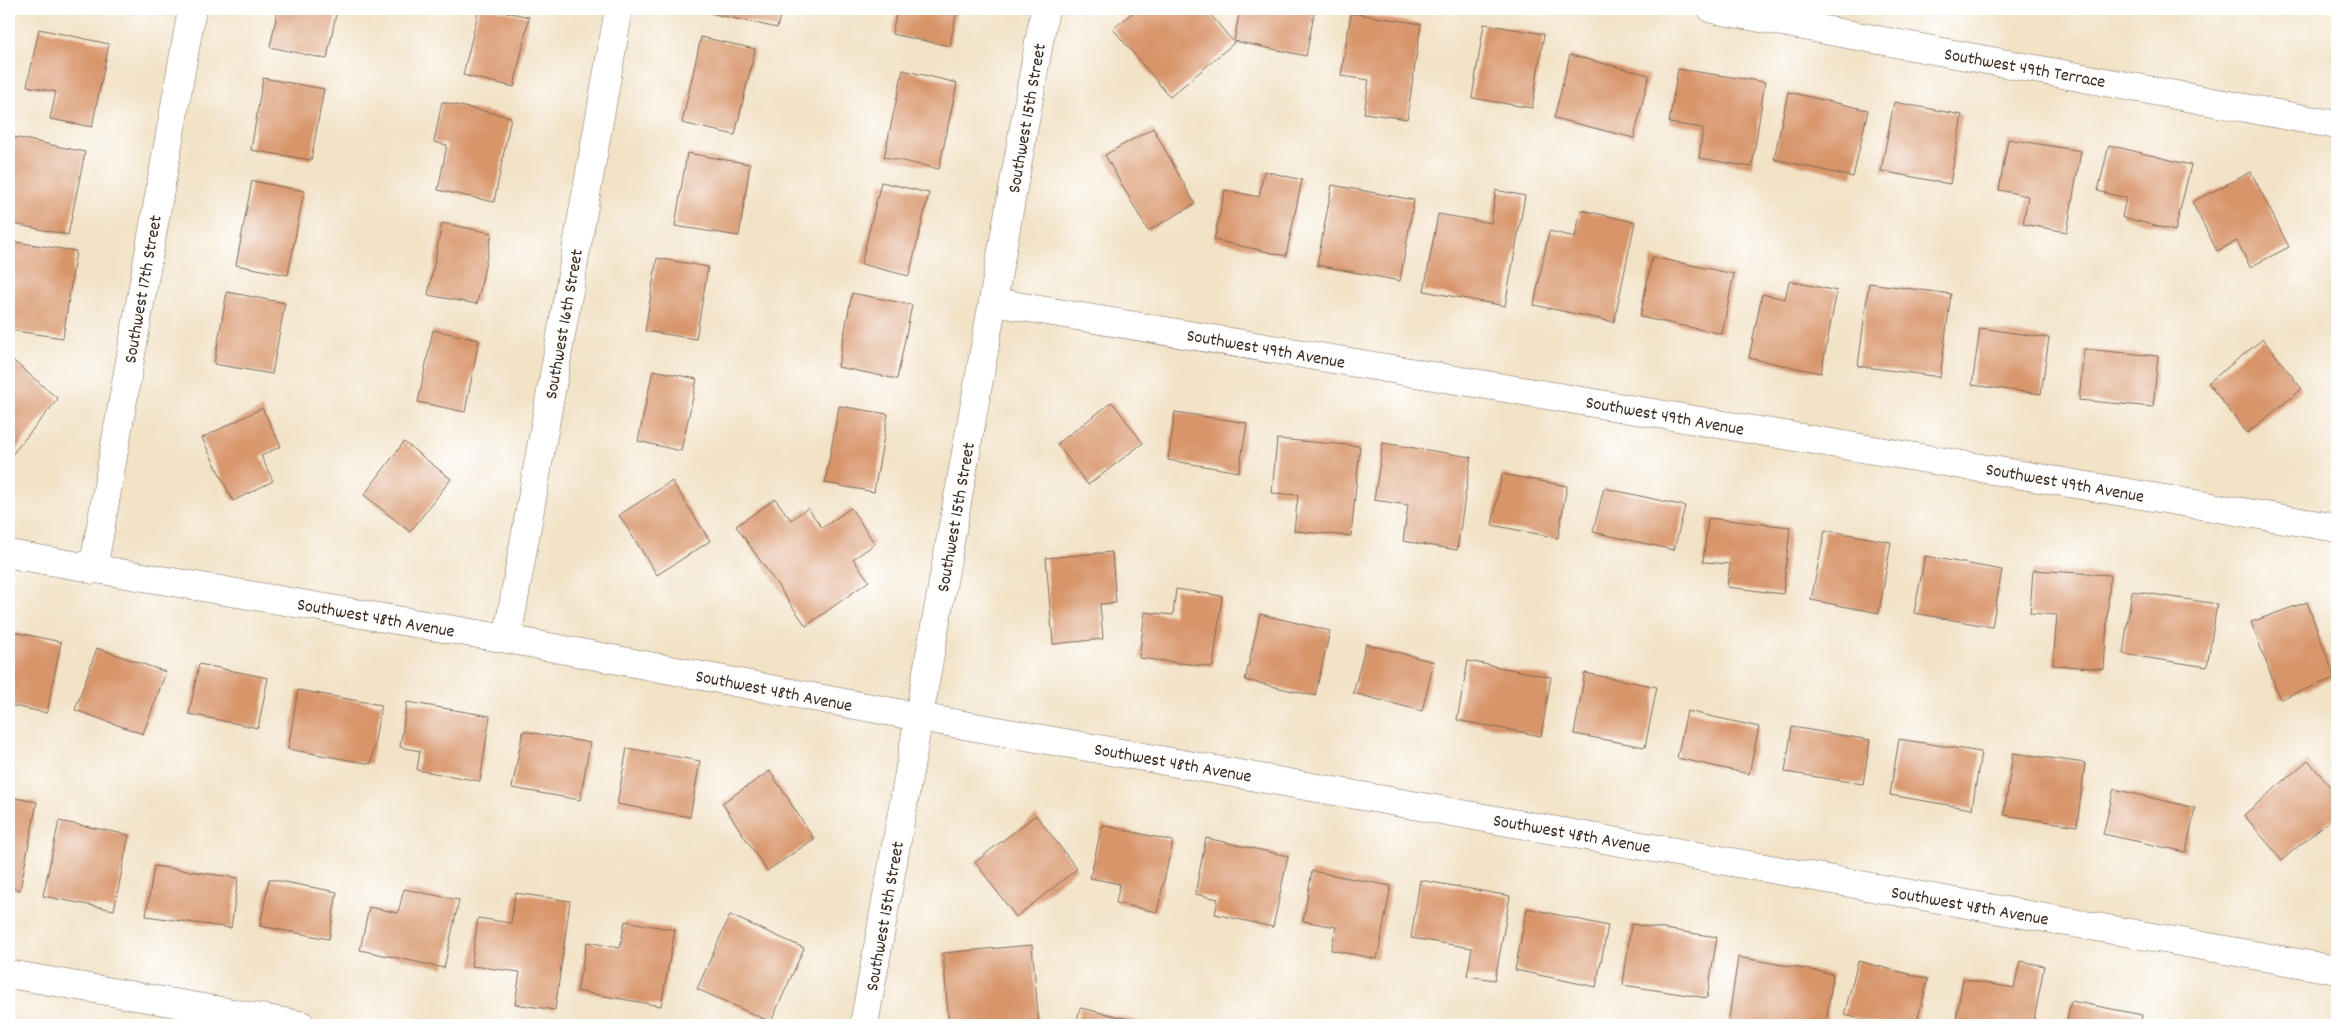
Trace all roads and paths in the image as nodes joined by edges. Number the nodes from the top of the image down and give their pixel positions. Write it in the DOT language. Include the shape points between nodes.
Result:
graph roads {
  1 [pos="192,9"];
  2 [pos="619,9"];
  3 [pos="1045,9"];
  4 [pos="1712,9"];
  5 [pos="2337,124"];
  6 [pos="993,302"];
  7 [pos="2337,528"];
  8 [pos="9,554"];
  9 [pos="93,570"];
  10 [pos="507,639"];
  11 [pos="919,717"];
  12 [pos="2337,970"];
  13 [pos="9,974"];
  14 [pos="301,1025"];
  15 [pos="864,1025"];
  1 -- 9 [label="street, Southwest 17th Street"];
  2 -- 10 [label="street, Southwest 16th Street"];
  3 -- 6 [label="street, Southwest 15th Street"];
  4 -- 5 [label="street, Southwest 49th Terrace"];
  6 -- 7 [label="street, Southwest 49th Avenue"];
  6 -- 11 [label="street, Southwest 15th Street"];
  8 -- 9 [label="street, Southwest 48th Avenue"];
  9 -- 10 [label="street, Southwest 48th Avenue"];
  10 -- 11 [label="street, Southwest 48th Avenue"];
  11 -- 12 [label="street, Southwest 48th Avenue"];
  11 -- 15 [label="street, Southwest 15th Street"];
  13 -- 14 [label="street"];
}
